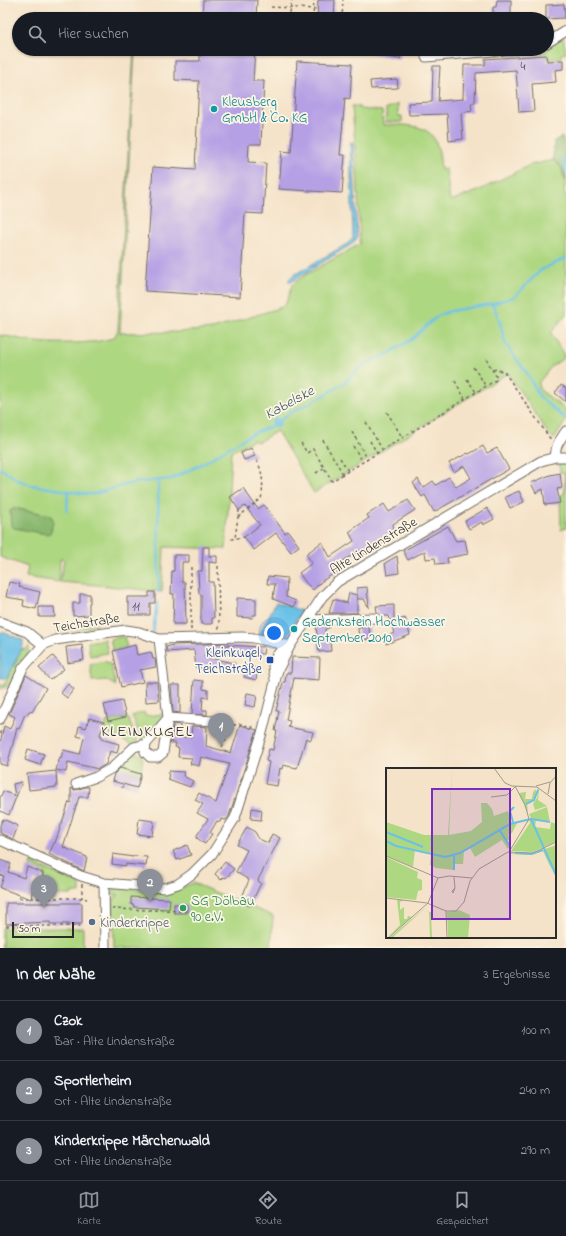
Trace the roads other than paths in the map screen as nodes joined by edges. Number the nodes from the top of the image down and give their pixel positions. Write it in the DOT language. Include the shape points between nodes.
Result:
graph roads {
  1 [pos="566,33"];
  2 [pos="554,39"];
  3 [pos="438,56"];
  4 [pos="426,57"];
  5 [pos="566,431"];
  6 [pos="556,457"];
  7 [pos="566,457"];
  8 [pos="376,618"];
  9 [pos="307,620"];
  10 [pos="0,622"];
  11 [pos="159,639"];
  12 [pos="43,645"];
  13 [pos="290,646"];
  14 [pos="168,718"];
  15 [pos="1,720"];
  16 [pos="213,721"];
  17 [pos="146,744"];
  18 [pos="76,784"];
  19 [pos="0,840"];
  20 [pos="104,883"];
  21 [pos="104,948"];
  1 -- 2 [label="street"];
  3 -- 4 [label="street"];
  5 -- 6 [label="street" via="557,445"];
  6 -- 7 [label="street"];
  6 -- 9 [label="street, Alte Lindenstraße" via="541,462 337,582 322,596"];
  8 -- 9 [label="street"];
  9 -- 13 [label="street, Alte Lindenstraße"];
  10 -- 12 [label="street" via="26,632"];
  11 -- 12 [label="street, Teichstraße" via="126,630 54,640"];
  11 -- 13 [label="street, Teichstraße" via="254,638"];
  11 -- 14 [label="street"];
  12 -- 15 [label="street, Teichstraße" via="23,668"];
  13 -- 20 [label="street, Alte Lindenstraße" via="278,670 262,733 234,818 212,854 187,878 173,886 148,888"];
  14 -- 16 [label="street"];
  14 -- 17 [label="street"];
  14 -- 17 [label="street" via="163,753 158,757 150,757 145,752"];
  17 -- 18 [label="street" via="134,748 112,768"];
  19 -- 20 [label="street, Alte Lindenstraße" via="84,877"];
  20 -- 21 [label="street"];
}
